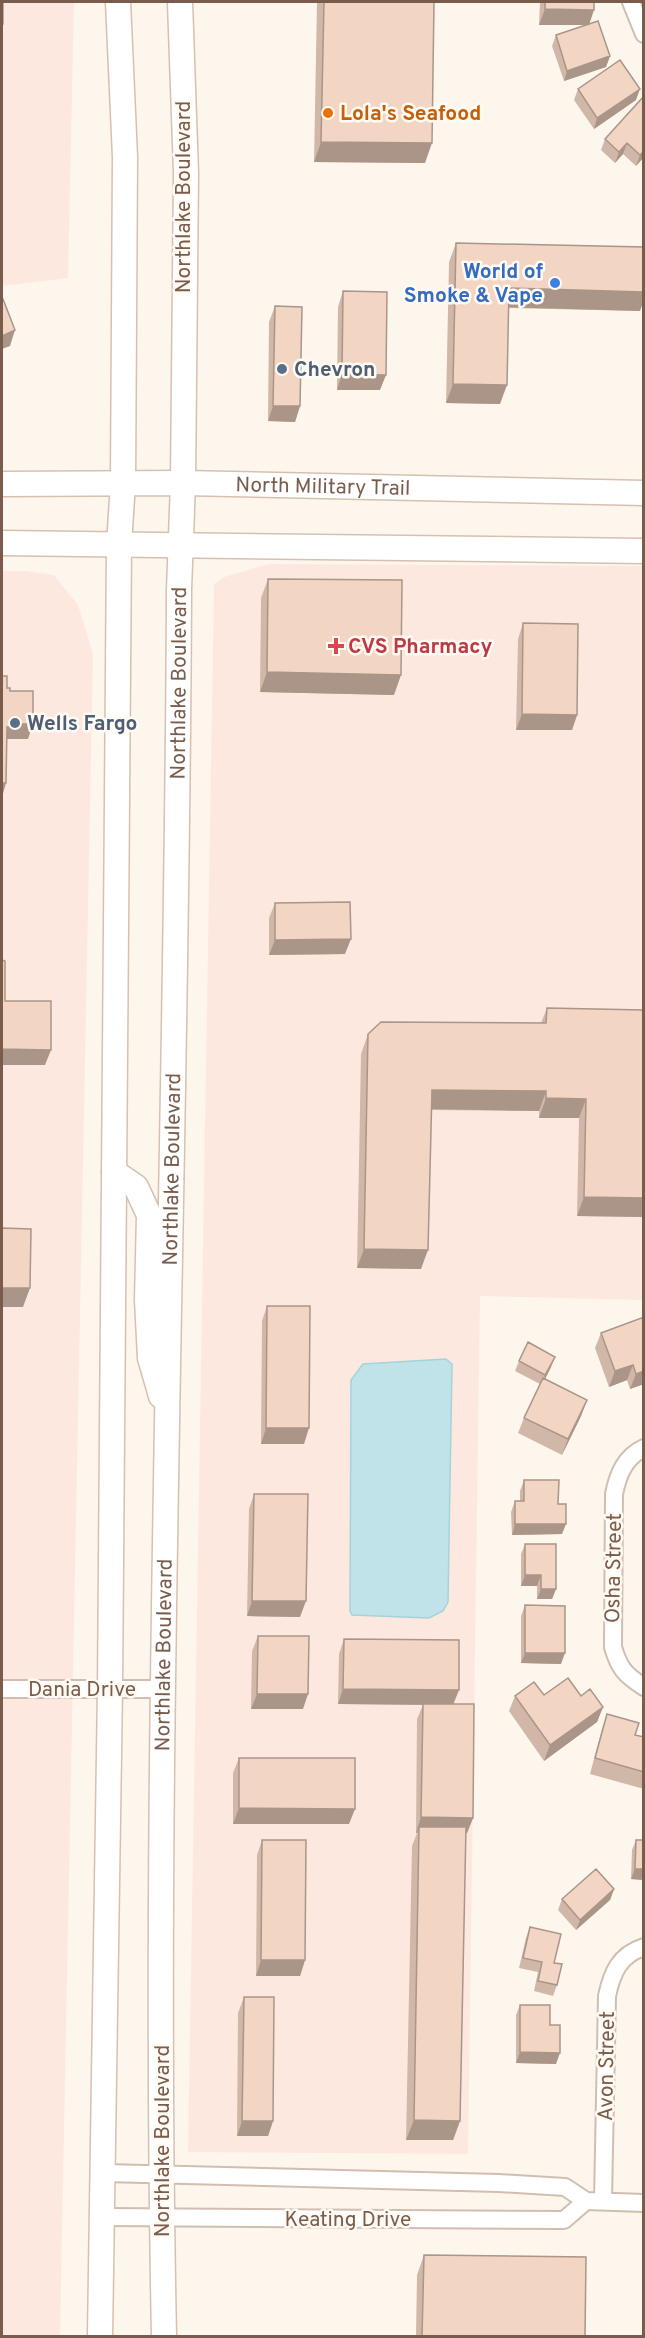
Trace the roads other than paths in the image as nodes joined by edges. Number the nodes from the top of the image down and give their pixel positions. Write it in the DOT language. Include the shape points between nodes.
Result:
graph roads {
  1 [pos="118,2"];
  2 [pos="180,2"];
  3 [pos="631,2"];
  4 [pos="644,34"];
  5 [pos="123,483"];
  6 [pos="183,483"];
  7 [pos="2,484"];
  8 [pos="644,493"];
  9 [pos="2,543"];
  10 [pos="120,544"];
  11 [pos="180,544"];
  12 [pos="644,551"];
  13 [pos="114,1172"];
  14 [pos="168,1421"];
  15 [pos="644,1448"];
  16 [pos="644,1687"];
  17 [pos="2,1689"];
  18 [pos="110,1689"];
  19 [pos="162,1689"];
  20 [pos="644,1947"];
  21 [pos="104,2173"];
  22 [pos="162,2173"];
  23 [pos="586,2201"];
  24 [pos="603,2201"];
  25 [pos="644,2203"];
  26 [pos="103,2217"];
  27 [pos="162,2217"];
  28 [pos="100,2337"];
  29 [pos="164,2337"];
  1 -- 5 [label="main road" via="125,157"];
  2 -- 6 [label="main road, Northlake Boulevard" via="186,173"];
  3 -- 4 [label="street"];
  5 -- 6 [label="main road, North Military Trail"];
  5 -- 7 [label="main road, North Military Trail"];
  5 -- 10 [label="main road"];
  6 -- 8 [label="main road, North Military Trail"];
  6 -- 11 [label="main road, Northlake Boulevard"];
  9 -- 10 [label="main road"];
  10 -- 11 [label="main road"];
  10 -- 13 [label="main road"];
  11 -- 12 [label="main road"];
  11 -- 14 [label="main road, Northlake Boulevard"];
  13 -- 14 [label="main road" via="136,1187 149,1215 150,1358"];
  13 -- 18 [label="main road"];
  14 -- 19 [label="main road, Northlake Boulevard"];
  15 -- 16 [label="street, Osha Street" via="627,1460 614,1494 613,1647 627,1676"];
  17 -- 18 [label="street, Dania Drive"];
  18 -- 19 [label="street, Dania Drive"];
  18 -- 21 [label="main road"];
  19 -- 22 [label="main road, Northlake Boulevard"];
  20 -- 24 [label="street, Avon Street" via="623,1959 611,1976 607,1996"];
  21 -- 22 [label="street, Keating Drive"];
  21 -- 26 [label="main road"];
  22 -- 23 [label="street, Keating Drive" via="543,2185 566,2187"];
  22 -- 27 [label="main road, Northlake Boulevard"];
  23 -- 24 [label="street, Keating Drive"];
  23 -- 27 [label="street, Keating Drive" via="564,2220"];
  24 -- 25 [label="street, Keating Drive"];
  26 -- 27 [label="street, Keating Drive"];
  26 -- 28 [label="main road"];
  27 -- 29 [label="main road, Northlake Boulevard"];
}
